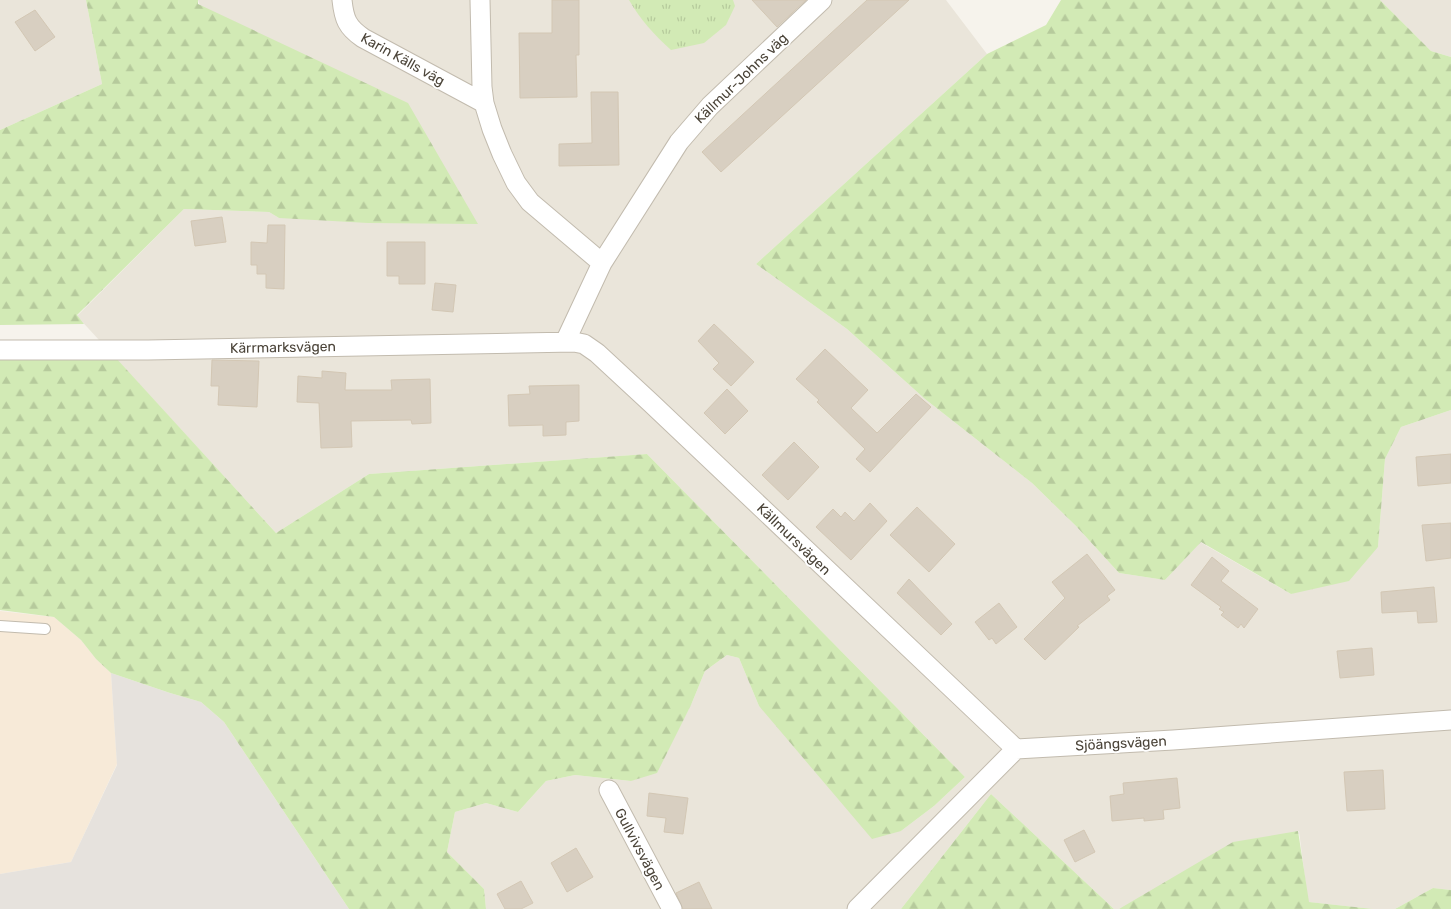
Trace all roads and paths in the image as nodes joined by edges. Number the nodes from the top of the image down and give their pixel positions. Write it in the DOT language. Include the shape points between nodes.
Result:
graph roads {
  1 [pos="342,0"];
  2 [pos="480,0"];
  3 [pos="822,0"];
  4 [pos="484,103"];
  5 [pos="602,262"];
  6 [pos="565,342"];
  7 [pos="0,350"];
  8 [pos="0,626"];
  9 [pos="45,629"];
  10 [pos="1451,720"];
  11 [pos="1016,749"];
  12 [pos="609,790"];
  13 [pos="672,909"];
  14 [pos="857,909"];
  1 -- 4 [label="street, Karin Källs väg" via="350,29"];
  2 -- 4 [label="street"];
  3 -- 5 [label="street, Källmur-Johns väg" via="710,106 679,142"];
  4 -- 5 [label="street" via="502,154 530,202"];
  5 -- 6 [label="street, Källmur-Johns väg"];
  6 -- 7 [label="street, Kärrmarksvägen"];
  6 -- 11 [label="street, Källmursvägen" via="584,344 597,353"];
  8 -- 9 [label="lane"];
  10 -- 11 [label="street, Sjöängsvägen"];
  11 -- 14 [label="street"];
  12 -- 13 [label="street, Gullvivsvägen"];
}
